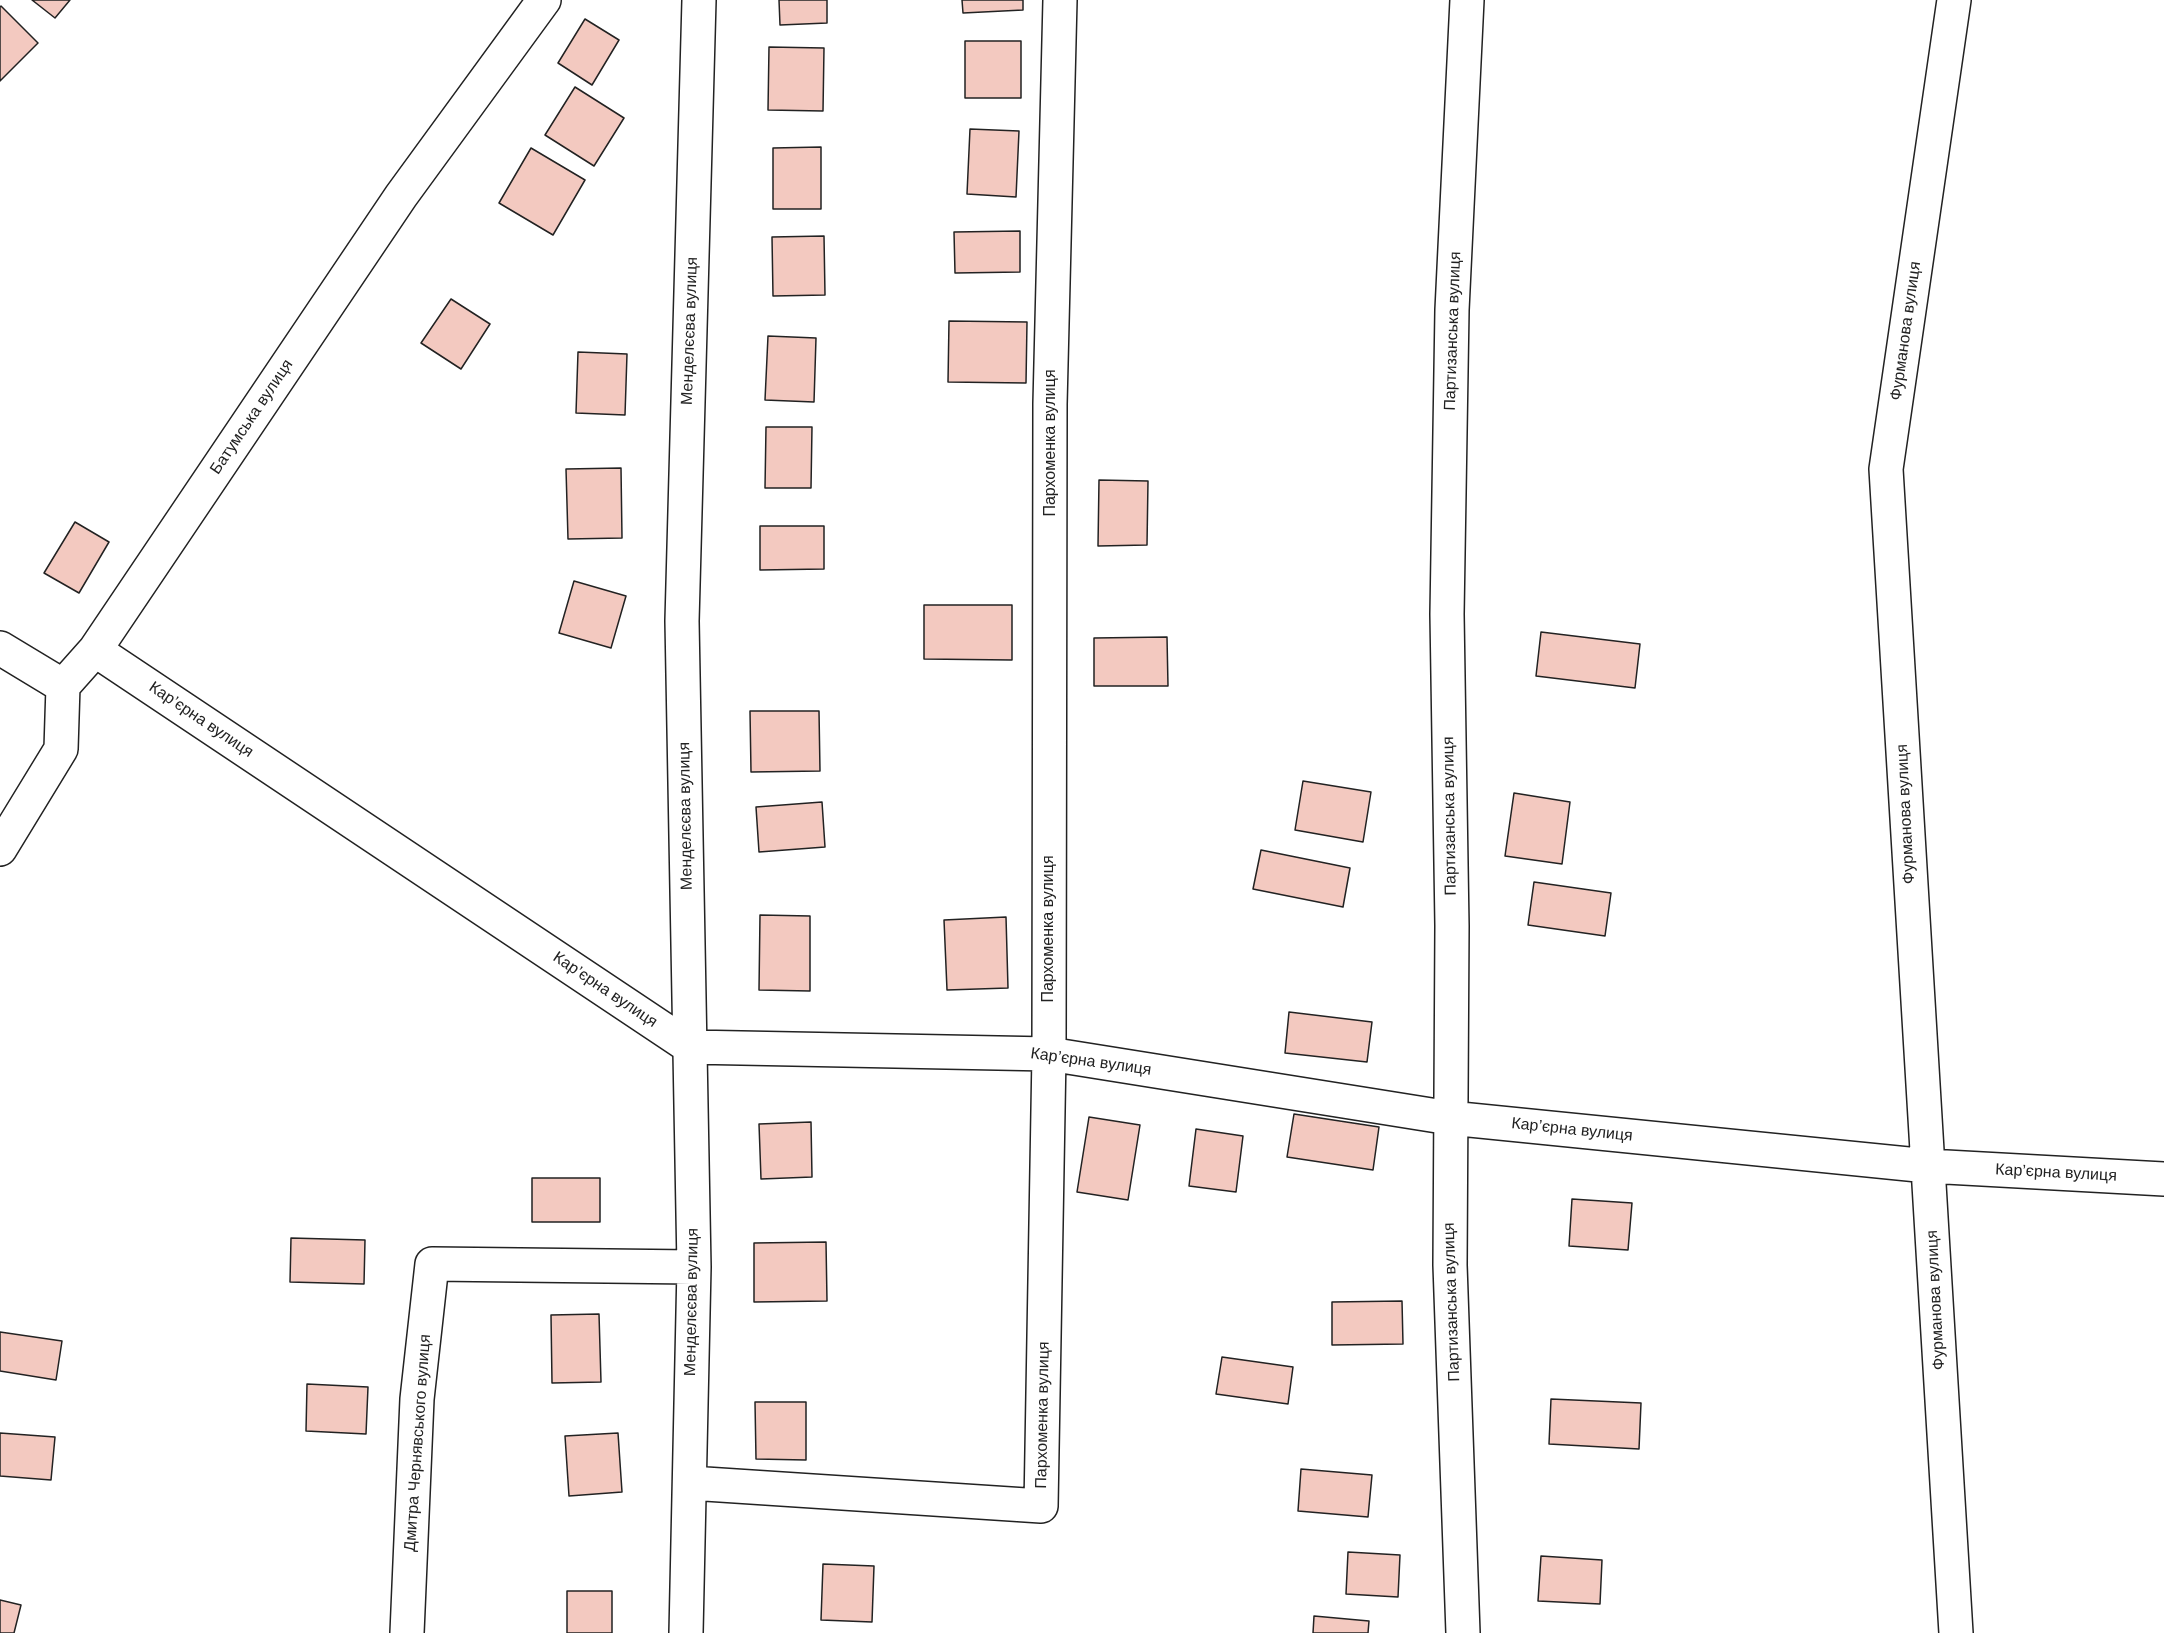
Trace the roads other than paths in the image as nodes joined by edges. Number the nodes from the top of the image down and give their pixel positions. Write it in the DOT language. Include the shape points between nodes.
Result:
graph roads {
  1 [pos="544,0"];
  2 [pos="699,0"];
  3 [pos="1060,0"];
  4 [pos="1467,0"];
  5 [pos="1954,0"];
  6 [pos="0,648"];
  7 [pos="95,650"];
  8 [pos="63,686"];
  9 [pos="0,849"];
  10 [pos="690,1047"];
  11 [pos="1049,1054"];
  12 [pos="1450,1118"];
  13 [pos="1928,1166"];
  14 [pos="2164,1179"];
  15 [pos="694,1266"];
  16 [pos="690,1483"];
  17 [pos="407,1633"];
  18 [pos="686,1633"];
  19 [pos="1463,1633"];
  20 [pos="1956,1633"];
  1 -- 7 [label="street, Батумська вулиця" via="401,196"];
  2 -- 10 [label="street, Менделєєва вулиця" via="682,621"];
  3 -- 11 [label="street, Пархоменка вулиця" via="1050,404"];
  4 -- 12 [label="street, Партизанська вулиця" via="1452,310 1447,614 1452,926"];
  5 -- 13 [label="street, Фурманова вулиця" via="1886,469"];
  6 -- 8 [label="street"];
  7 -- 8 [label="street, Батумська вулиця"];
  7 -- 10 [label="street, Кар’єрна вулиця"];
  8 -- 9 [label="street" via="61,749"];
  10 -- 11 [label="street, Кар’єрна вулиця"];
  10 -- 15 [label="street, Менделєєва вулиця"];
  11 -- 12 [label="street, Кар’єрна вулиця"];
  11 -- 16 [label="street, Пархоменка вулиця" via="1041,1506"];
  12 -- 13 [label="street, Кар’єрна вулиця"];
  12 -- 19 [label="street, Партизанська вулиця" via="1450,1266"];
  13 -- 14 [label="street, Кар’єрна вулиця"];
  13 -- 20 [label="street, Фурманова вулиця"];
  15 -- 16 [label="street, Менделєєва вулиця"];
  15 -- 17 [label="street, Дмитра Чернявського вулиця" via="432,1264 417,1399"];
  16 -- 18 [label="street, Менделєєва вулиця"];
}
